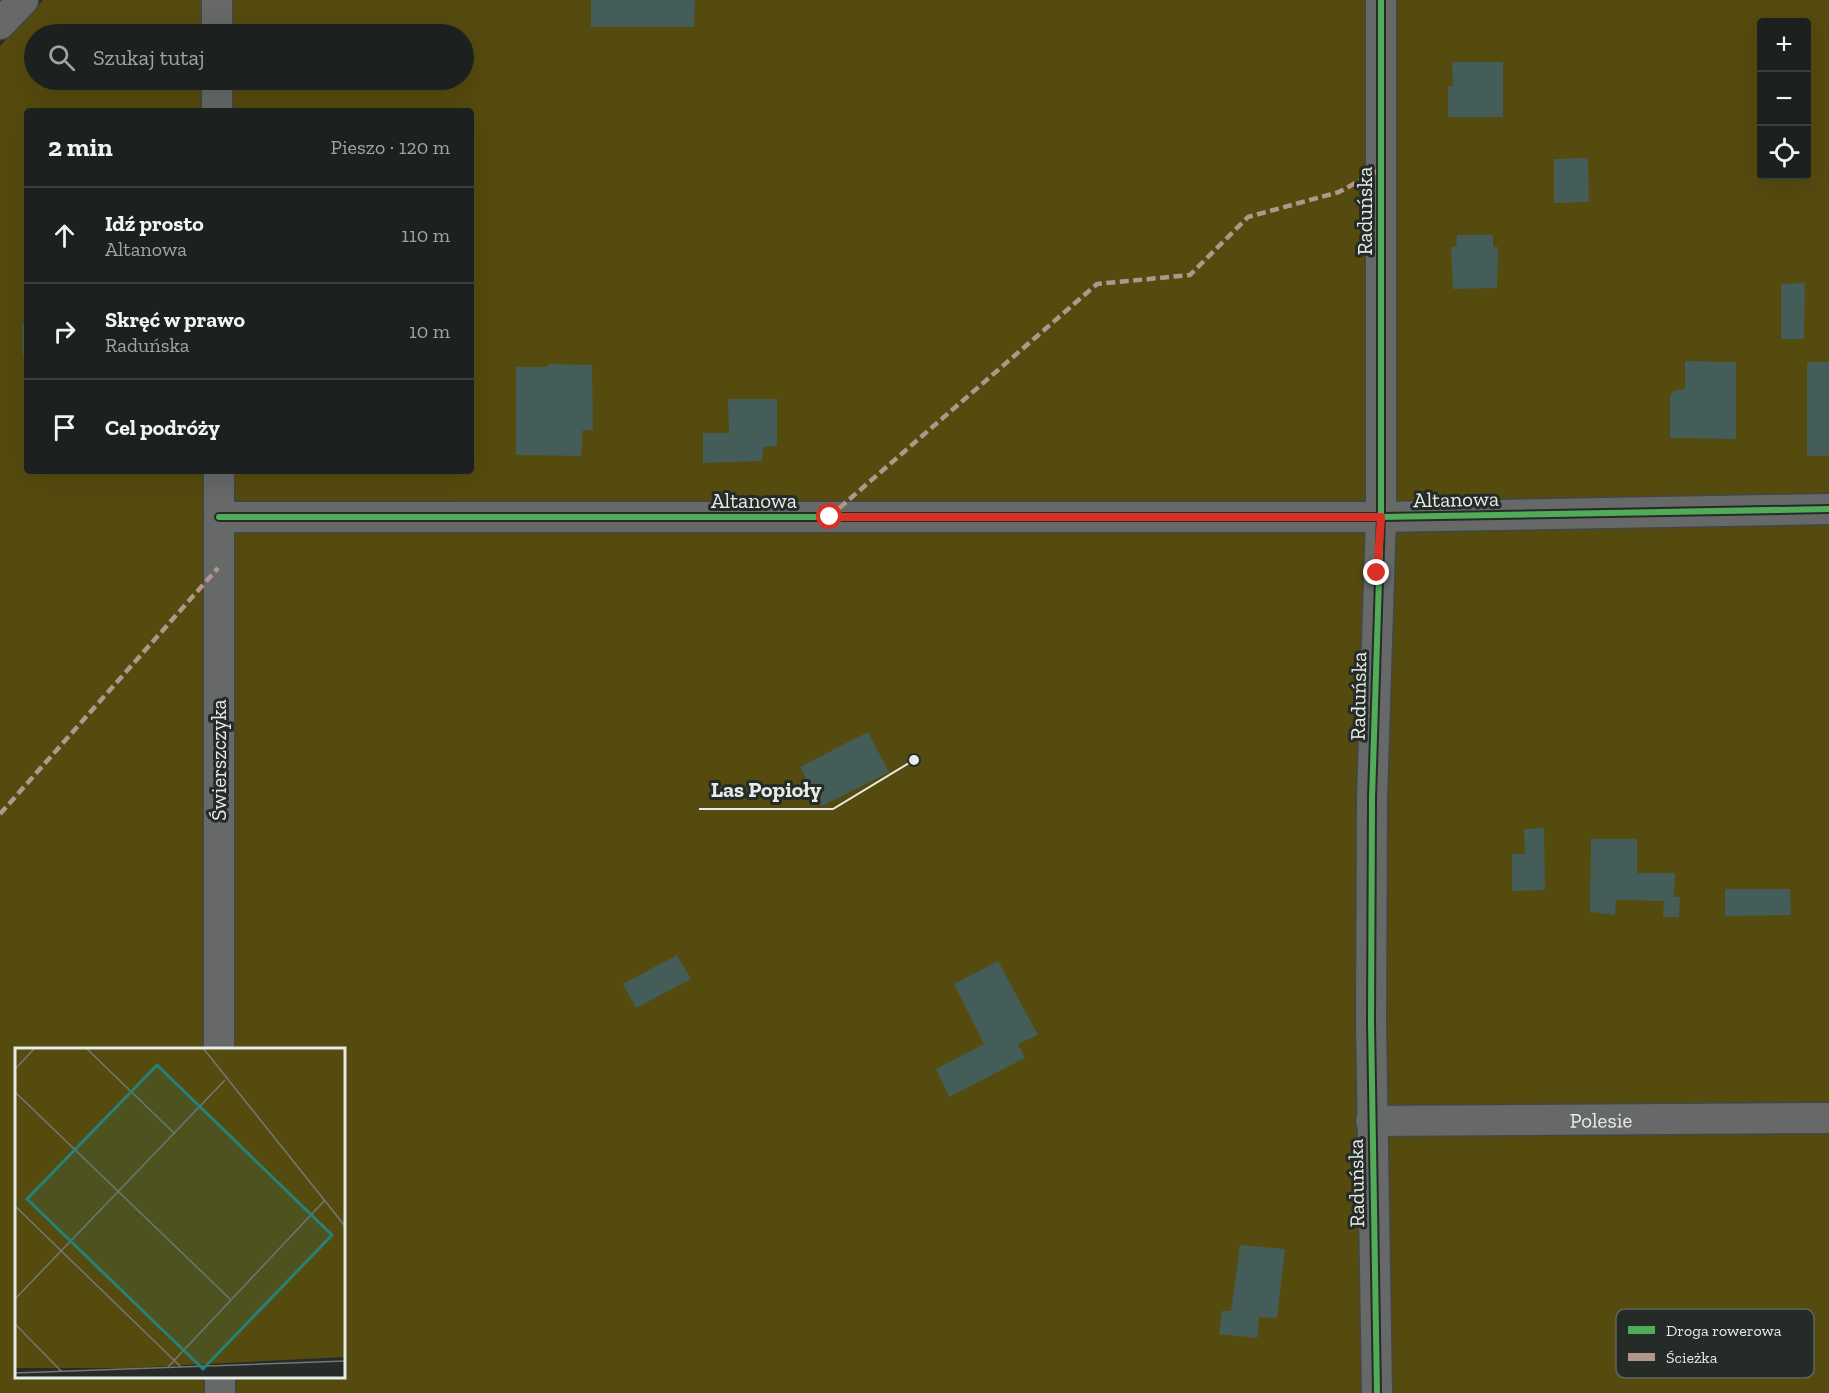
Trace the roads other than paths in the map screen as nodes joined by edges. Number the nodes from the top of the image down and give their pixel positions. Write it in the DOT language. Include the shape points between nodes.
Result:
graph roads {
  1 [pos="23,0"];
  2 [pos="217,0"];
  3 [pos="1381,0"];
  4 [pos="0,24"];
  5 [pos="217,24"];
  6 [pos="217,90"];
  7 [pos="217,108"];
  8 [pos="219,474"];
  9 [pos="1829,509"];
  10 [pos="219,516"];
  11 [pos="1381,517"];
  12 [pos="219,1048"];
  13 [pos="1829,1118"];
  14 [pos="1371,1121"];
  15 [pos="1377,1393"];
  1 -- 4 [label="street"];
  2 -- 5 [label="street"];
  3 -- 11 [label="street, Raduńska"];
  6 -- 7 [label="street"];
  8 -- 10 [label="street, Świerszczyka"];
  9 -- 11 [label="street, Altanowa"];
  10 -- 11 [label="street, Altanowa"];
  10 -- 12 [label="street, Świerszczyka"];
  11 -- 14 [label="street, Raduńska" via="1373,786"];
  13 -- 14 [label="street, Polesie"];
  14 -- 15 [label="street, Raduńska"];
}
